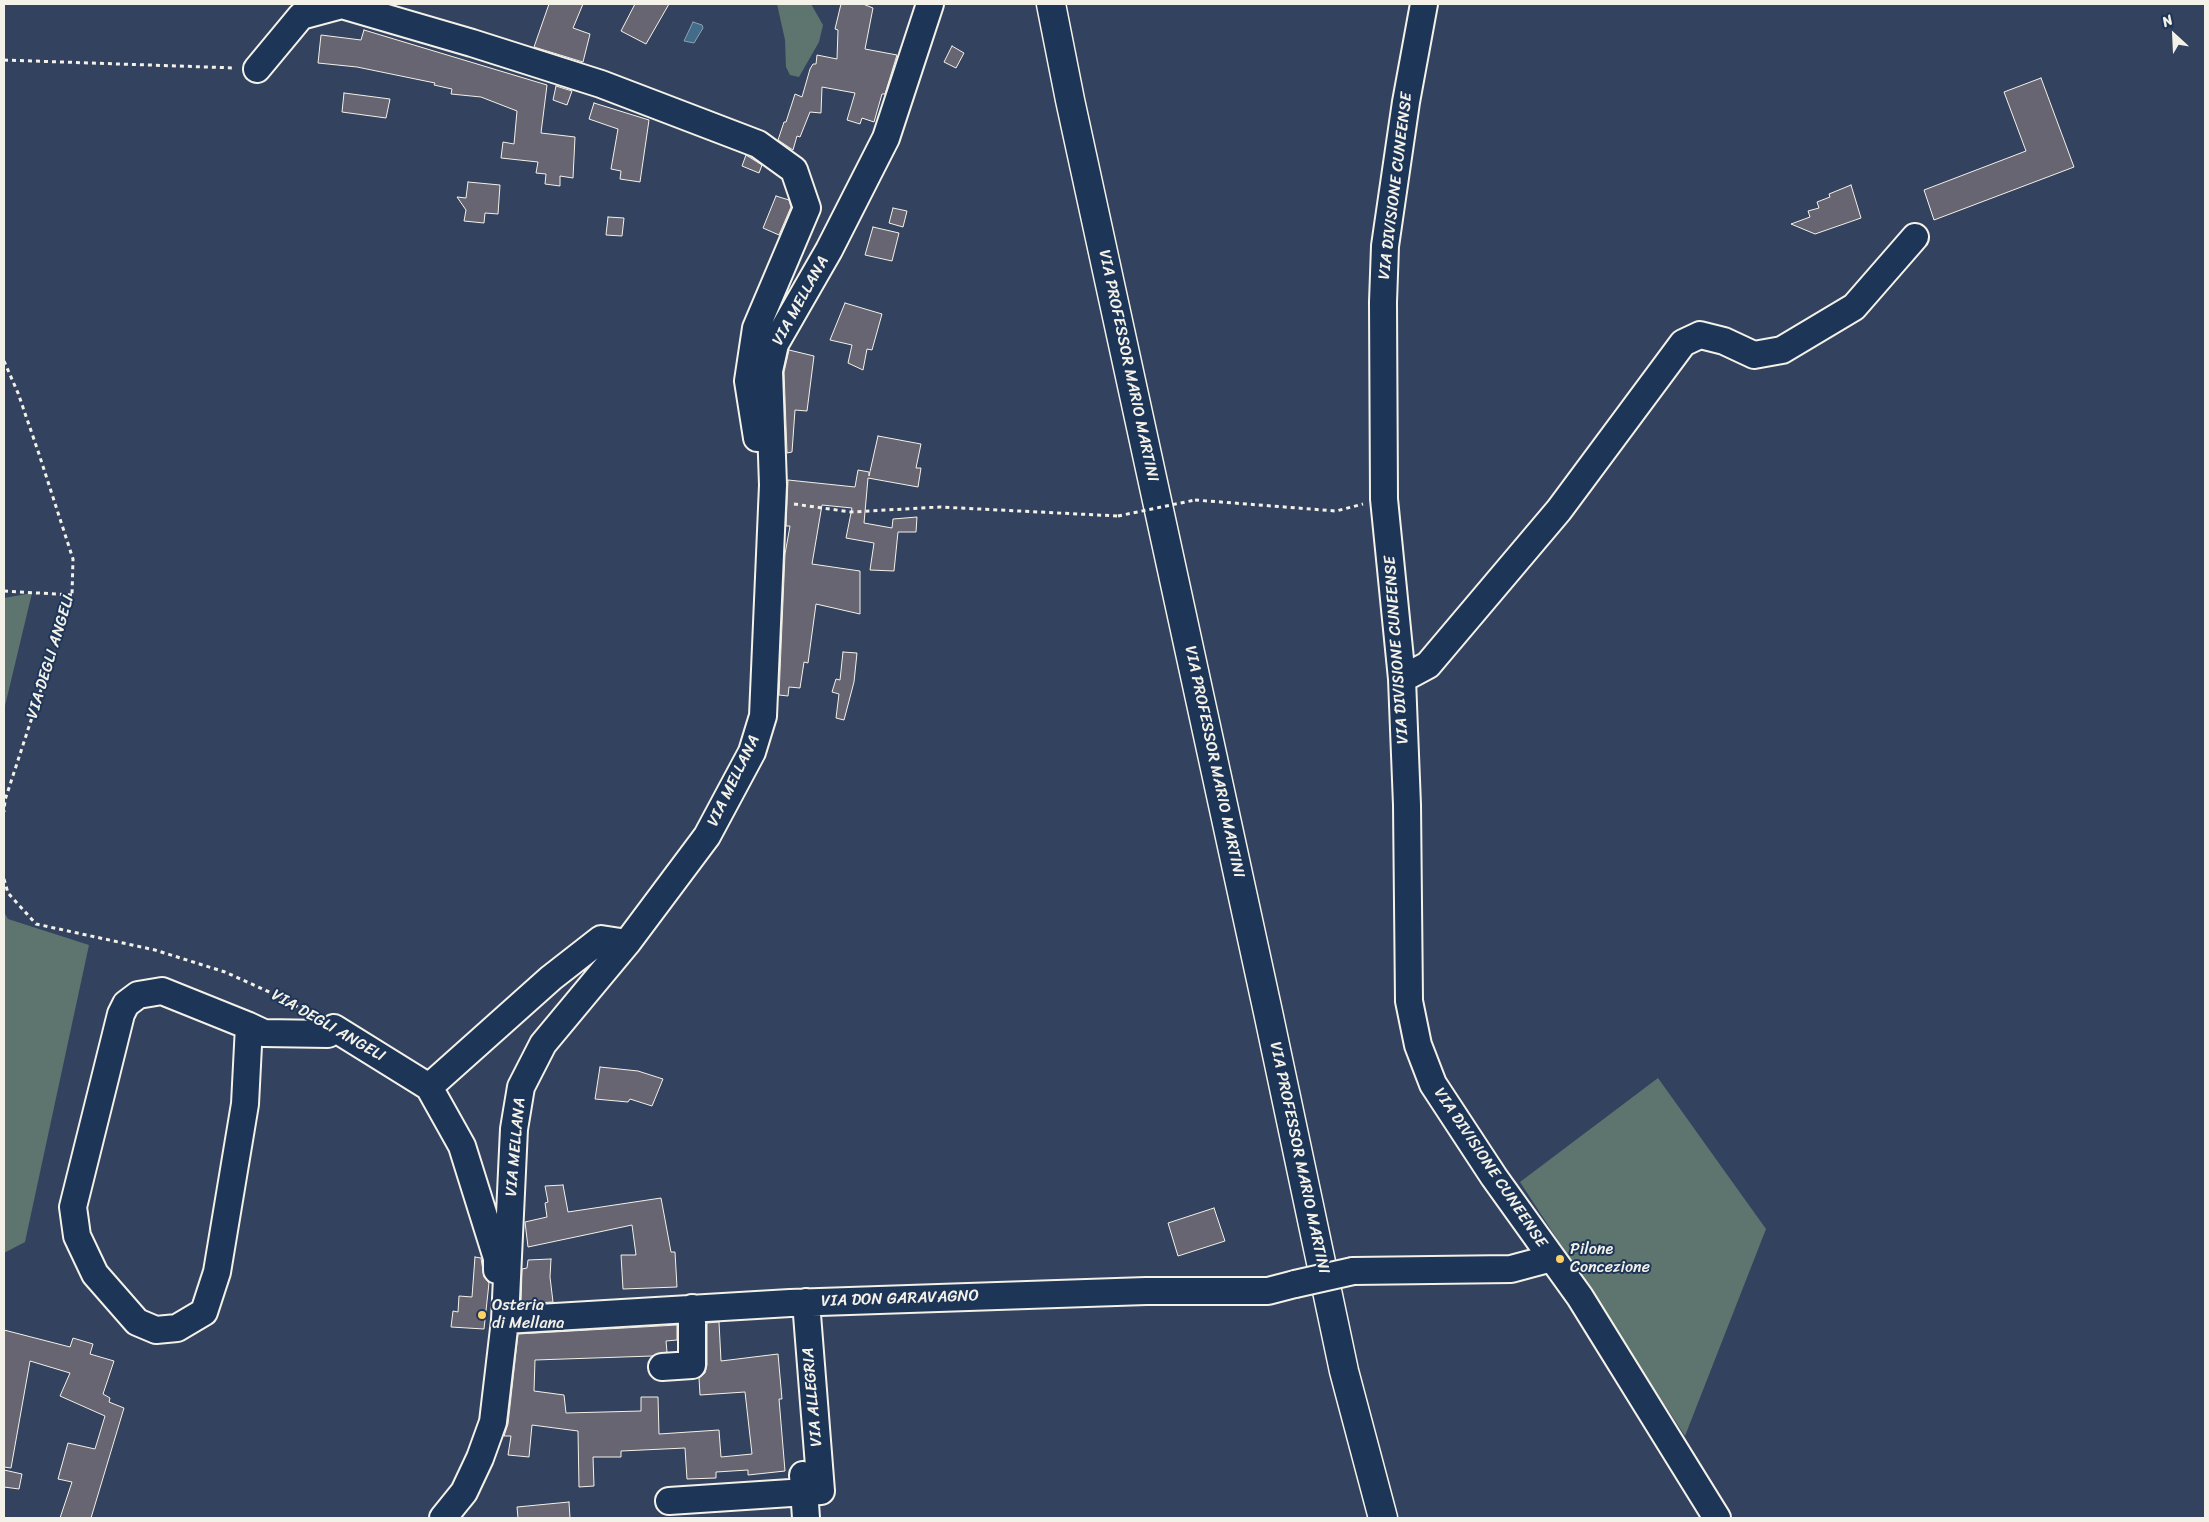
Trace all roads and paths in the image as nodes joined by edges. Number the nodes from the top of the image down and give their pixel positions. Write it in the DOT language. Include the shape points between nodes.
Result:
graph roads {
  1 [pos="930,4"];
  2 [pos="1051,4"];
  3 [pos="1424,4"];
  4 [pos="4,60"];
  5 [pos="258,69"];
  6 [pos="1915,237"];
  7 [pos="4,361"];
  8 [pos="772,493"];
  9 [pos="1384,499"];
  10 [pos="4,591"];
  11 [pos="72,595"];
  12 [pos="1402,679"];
  13 [pos="4,812"];
  14 [pos="4,879"];
  15 [pos="627,943"];
  16 [pos="249,1026"];
  17 [pos="334,1028"];
  18 [pos="429,1087"];
  19 [pos="1552,1258"];
  20 [pos="1295,1284"];
  21 [pos="798,1302"];
  22 [pos="692,1308"];
  23 [pos="505,1320"];
  24 [pos="662,1367"];
  25 [pos="669,1501"];
  26 [pos="811,1501"];
  27 [pos="443,1518"];
  28 [pos="823,1518"];
  29 [pos="1383,1518"];
  30 [pos="1717,1518"];
  1 -- 8 [label="street, VIA MELLANA" via="886,138 829,250 775,344 769,371"];
  2 -- 29 [label="main road, VIA PROFESSOR MARIO MARTINI" via="1344,1371"];
  3 -- 9 [label="street, VIA DIVISIONE CUNEENSE" via="1385,246 1382,302"];
  4 -- 5 [label="path"];
  5 -- 8 [label="street" via="301,16 342,4 601,84 758,144 794,170 807,208 756,328 748,381 757,439"];
  6 -- 12 [label="street" via="1854,307 1782,350 1754,355 1724,341 1700,335 1683,343 1534,540 1428,665"];
  7 -- 11 [label="path, VIA DEGLI ANGELI" via="18,393 73,559"];
  8 -- 9 [label="path, bridge" via="851,512 940,507 1118,516 1195,500 1336,511"];
  8 -- 15 [label="street, VIA MELLANA" via="763,716 752,752 708,836"];
  9 -- 12 [label="street, VIA DIVISIONE CUNEENSE"];
  10 -- 11 [label="path"];
  11 -- 13 [label="path, VIA DEGLI ANGELI"];
  12 -- 19 [label="street, VIA DIVISIONE CUNEENSE" via="1409,1001 1418,1045 1433,1084"];
  14 -- 17 [label="path, VIA DEGLI ANGELI" via="8,893 36,924 155,950 225,972 286,1000"];
  15 -- 18 [label="street" via="601,939 551,978"];
  15 -- 23 [label="street, VIA MELLANA" via="543,1044 521,1087 514,1129"];
  16 -- 16 [label="street" via="162,991 138,995 126,1004 121,1014 74,1207 76,1236 94,1274 137,1322 156,1330 177,1328 204,1312 217,1272 245,1104"];
  16 -- 17 [label="street" via="273,1033 328,1034"];
  17 -- 18 [label="street, VIA DEGLI ANGELI"];
  18 -- 23 [label="street, VIA DEGLI ANGELI" via="462,1146 481,1202 497,1258 497,1311"];
  19 -- 20 [label="street, VIA DIVISIONE CUNEENSE, bridge" via="1511,1269 1354,1271"];
  19 -- 30 [label="street, VIA DIVISIONE CUNEENSE" via="1580,1297"];
  20 -- 21 [label="street, VIA DON GARAVAGNO" via="1268,1290"];
  21 -- 22 [label="street, VIA DON GARAVAGNO"];
  21 -- 26 [label="street, VIA ALLEGRIA"];
  22 -- 23 [label="street, VIA DON GARAVAGNO"];
  22 -- 24 [label="street" via="692,1365"];
  23 -- 27 [label="street, VIA MELLANA" via="493,1422 464,1492"];
  25 -- 26 [label="street"];
  26 -- 28 [label="street, VIA ALLEGRIA"];
}
